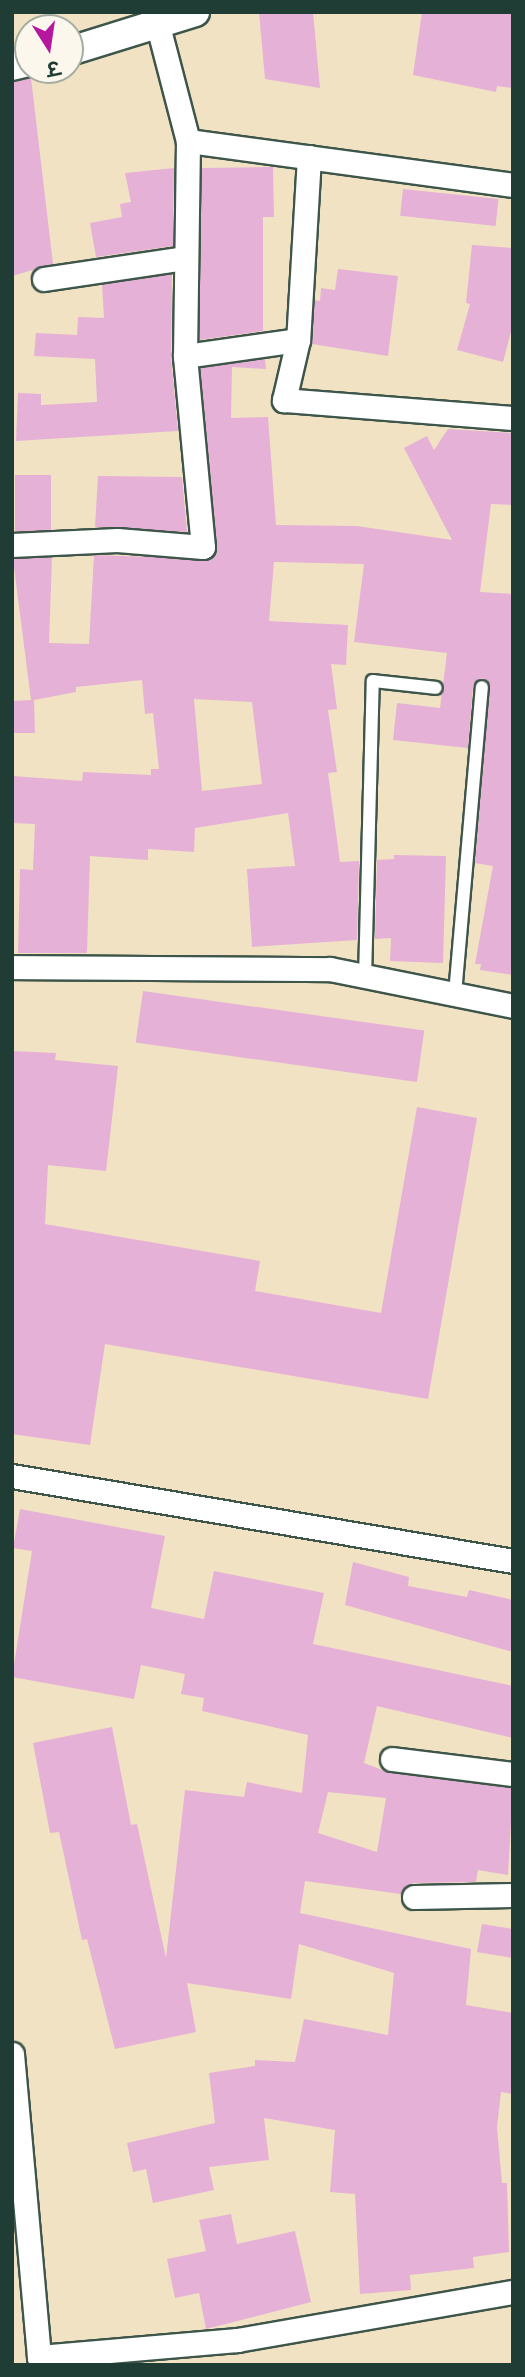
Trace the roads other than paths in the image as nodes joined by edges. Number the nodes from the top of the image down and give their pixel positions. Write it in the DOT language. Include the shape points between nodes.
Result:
graph roads {
  1 [pos="195,12"];
  2 [pos="158,26"];
  3 [pos="84,47"];
  4 [pos="188,141"];
  5 [pos="309,157"];
  6 [pos="513,185"];
  7 [pos="184,258"];
  8 [pos="44,279"];
  9 [pos="298,340"];
  10 [pos="185,356"];
  11 [pos="513,418"];
  12 [pos="12,545"];
  13 [pos="482,687"];
  14 [pos="436,688"];
  15 [pos="12,967"];
  16 [pos="365,978"];
  17 [pos="455,994"];
  18 [pos="513,1006"];
  19 [pos="12,1476"];
  20 [pos="513,1560"];
  21 [pos="392,1759"];
  22 [pos="513,1774"];
  23 [pos="513,1895"];
  24 [pos="414,1897"];
  25 [pos="12,2054"];
  26 [pos="513,2292"];
  1 -- 2 [label="street"];
  2 -- 3 [label="street"];
  2 -- 4 [label="street"];
  4 -- 5 [label="street"];
  4 -- 7 [label="street"];
  5 -- 6 [label="street"];
  5 -- 9 [label="street"];
  7 -- 8 [label="street"];
  7 -- 10 [label="street"];
  9 -- 10 [label="street"];
  9 -- 11 [label="street" via="285,400"];
  10 -- 12 [label="street" via="203,547 117,540"];
  13 -- 17 [label="lane"];
  14 -- 16 [label="lane" via="373,681"];
  15 -- 16 [label="street" via="330,968"];
  16 -- 17 [label="street"];
  17 -- 18 [label="street"];
  19 -- 20 [label="street"];
  21 -- 22 [label="street"];
  23 -- 24 [label="street"];
  25 -- 26 [label="street" via="39,2357 237,2340"];
}
